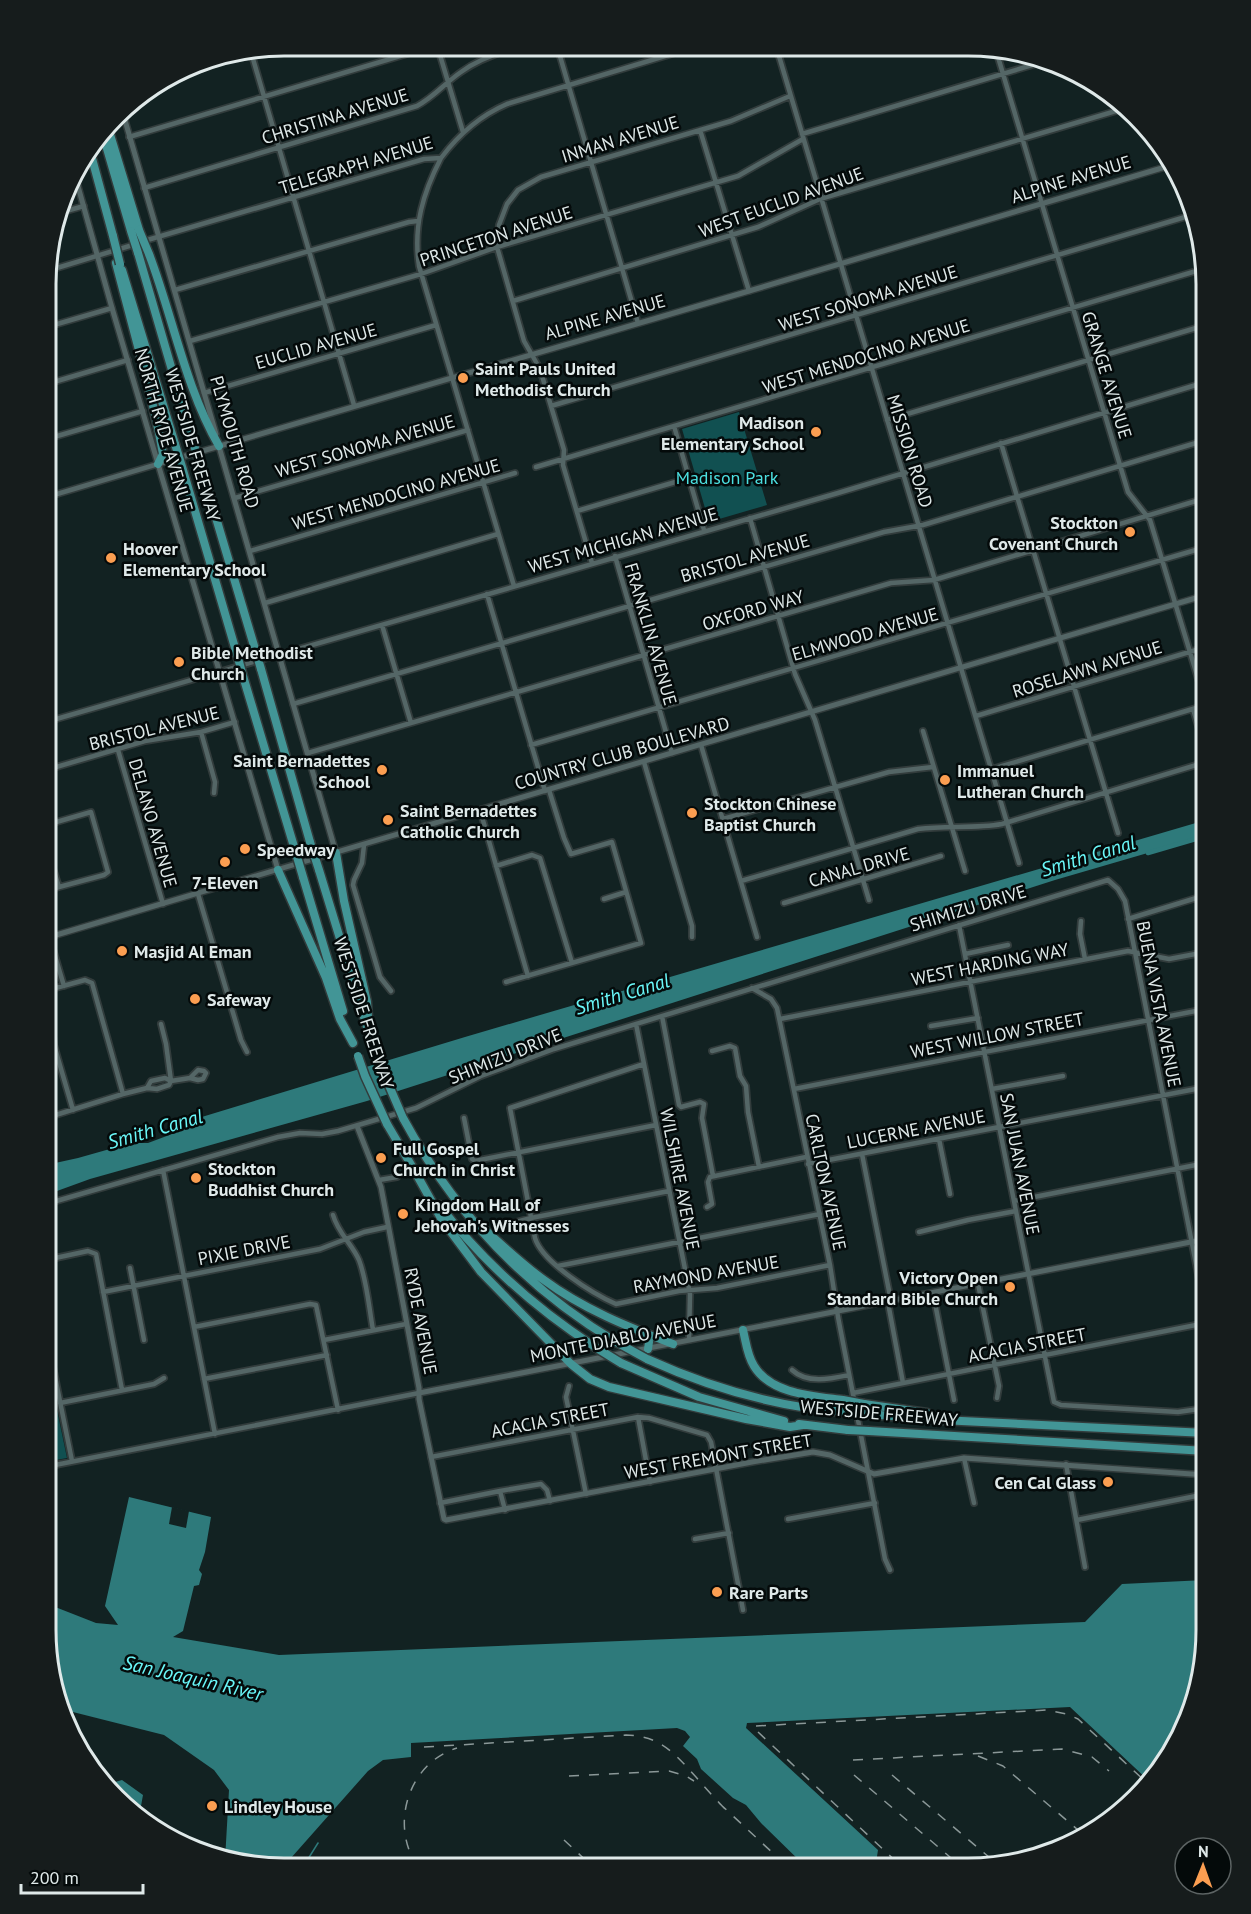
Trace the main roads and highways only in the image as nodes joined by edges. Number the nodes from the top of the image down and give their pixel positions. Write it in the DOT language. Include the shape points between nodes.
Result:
graph roads {
  1 [pos="110,136"];
  2 [pos="105,142"];
  3 [pos="93,159"];
  4 [pos="135,231"];
  5 [pos="118,263"];
  6 [pos="219,446"];
  7 [pos="158,464"];
  8 [pos="336,853"];
  9 [pos="278,870"];
  10 [pos="369,1032"];
  11 [pos="352,1043"];
  12 [pos="418,1177"];
  13 [pos="463,1210"];
  14 [pos="743,1330"];
  15 [pos="644,1333"];
  16 [pos="673,1344"];
  17 [pos="648,1349"];
  18 [pos="941,1420"];
  19 [pos="802,1425"];
  20 [pos="1196,1433"];
  21 [pos="1196,1450"];
  1 -- 4 [label="highway"];
  2 -- 4 [label="highway, WESTSIDE FREEWAY"];
  3 -- 5 [label="highway, bridge"];
  4 -- 6 [label="highway, bridge" via="148,254 187,371"];
  4 -- 10 [label="highway, WESTSIDE FREEWAY, bridge" via="192,439"];
  5 -- 7 [label="highway" via="159,433 163,454"];
  5 -- 11 [label="highway, WESTSIDE FREEWAY, bridge" via="152,362"];
  8 -- 10 [label="highway" via="367,1002"];
  9 -- 11 [label="highway"];
  10 -- 13 [label="highway, WESTSIDE FREEWAY, bridge" via="404,1118"];
  11 -- 12 [label="highway, WESTSIDE FREEWAY, bridge" via="387,1124"];
  12 -- 19 [label="highway, WESTSIDE FREEWAY, bridge" via="492,1267 534,1304 595,1347 621,1363 699,1397"];
  12 -- 19 [label="highway" via="442,1220 492,1284 590,1379 609,1387 746,1419 790,1427"];
  13 -- 15 [label="highway" via="555,1288"];
  13 -- 18 [label="highway, WESTSIDE FREEWAY, bridge" via="489,1241 538,1287 647,1359 749,1397 794,1407"];
  14 -- 18 [label="highway, bridge" via="753,1363 768,1380 785,1388 927,1413"];
  15 -- 16 [label="highway"];
  15 -- 17 [label="highway"];
  18 -- 20 [label="highway, WESTSIDE FREEWAY"];
  19 -- 21 [label="highway, WESTSIDE FREEWAY, bridge"];
}
